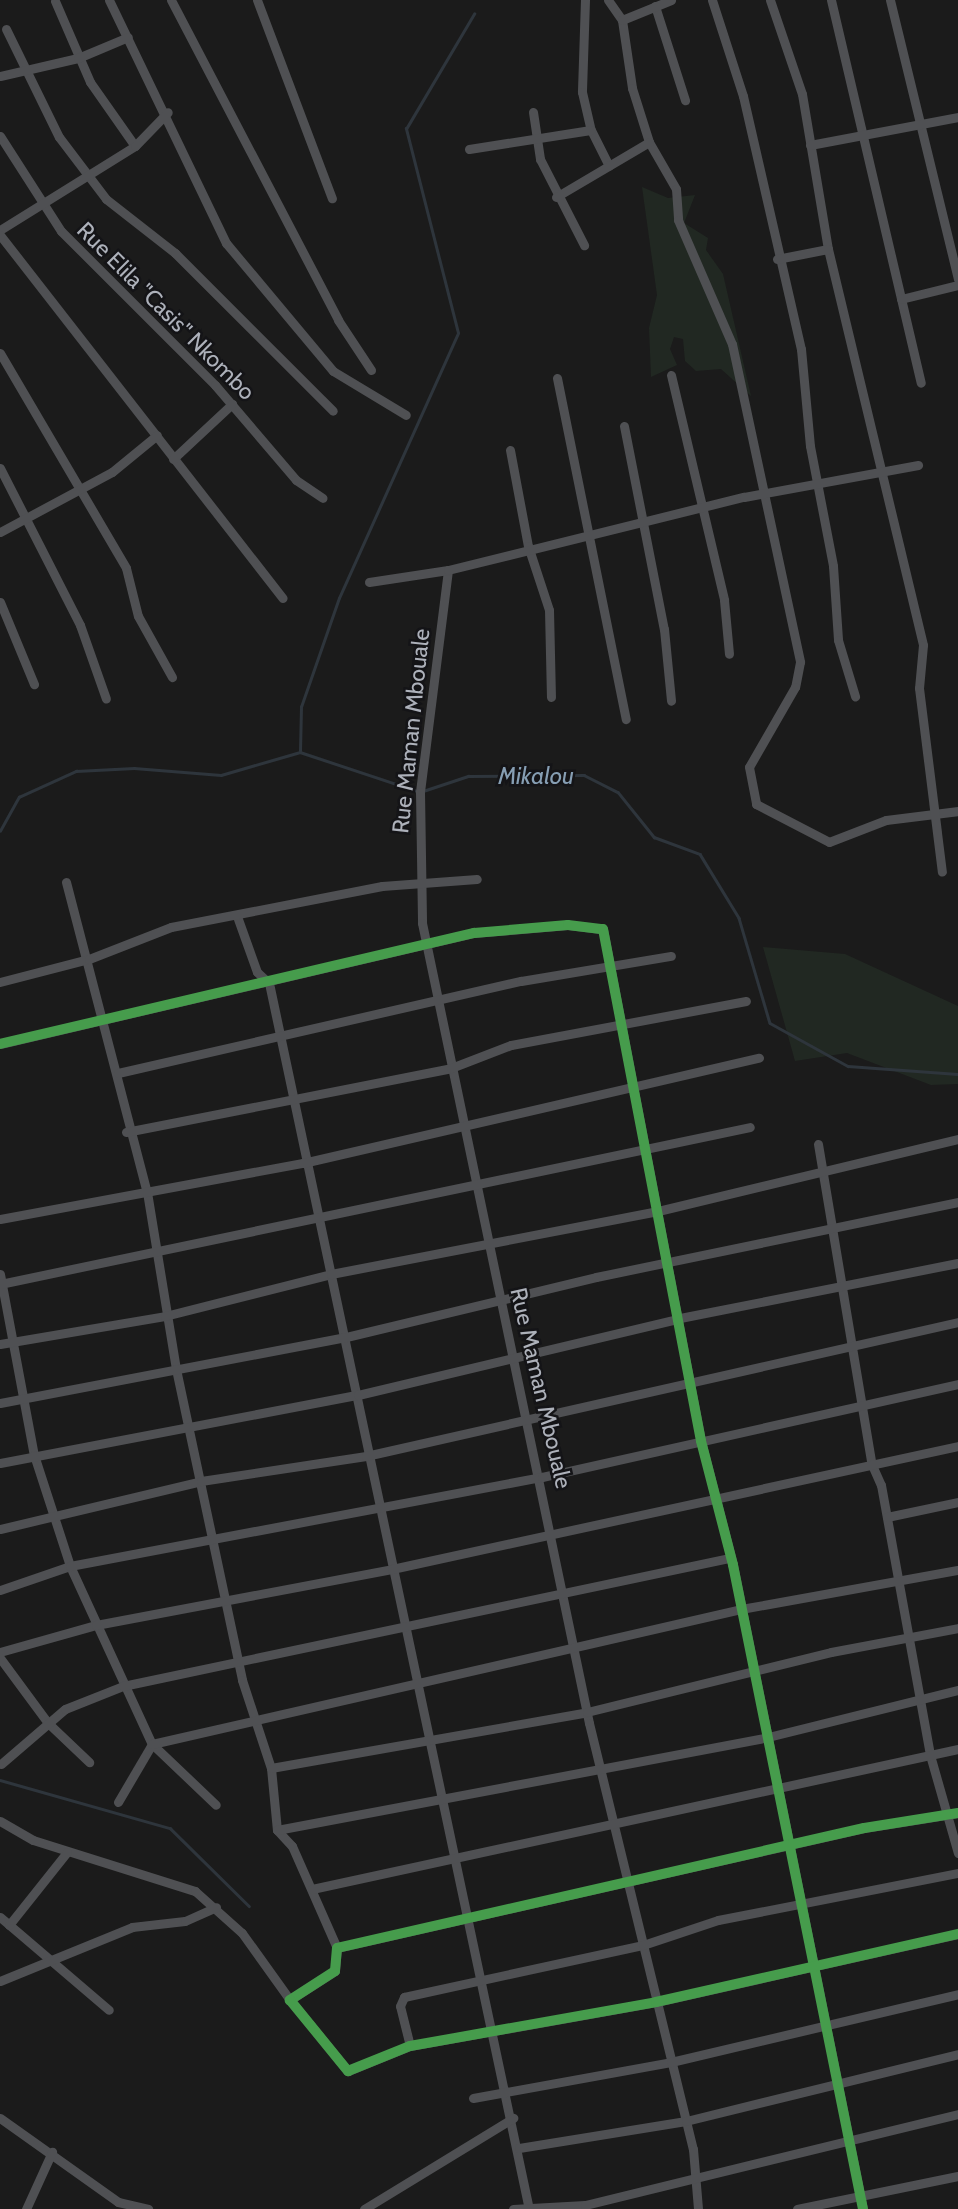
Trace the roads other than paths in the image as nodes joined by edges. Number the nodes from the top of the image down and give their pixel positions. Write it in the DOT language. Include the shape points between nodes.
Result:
graph roads {
  1 [pos="109,0"];
  2 [pos="171,0"];
  3 [pos="257,0"];
  4 [pos="585,0"];
  5 [pos="608,0"];
  6 [pos="671,0"];
  7 [pos="712,0"];
  8 [pos="770,0"];
  9 [pos="831,0"];
  10 [pos="890,0"];
  11 [pos="55,1"];
  12 [pos="655,6"];
  13 [pos="622,20"];
  14 [pos="6,29"];
  15 [pos="128,37"];
  16 [pos="78,58"];
  17 [pos="23,71"];
  18 [pos="0,76"];
  19 [pos="685,100"];
  20 [pos="168,112"];
  21 [pos="533,112"];
  22 [pos="958,117"];
  23 [pos="922,124"];
  24 [pos="591,130"];
  25 [pos="0,136"];
  26 [pos="863,138"];
  27 [pos="537,140"];
  28 [pos="649,142"];
  29 [pos="810,145"];
  30 [pos="135,146"];
  31 [pos="468,149"];
  32 [pos="609,166"];
  33 [pos="87,175"];
  34 [pos="556,197"];
  35 [pos="332,198"];
  36 [pos="39,206"];
  37 [pos="0,233"];
  38 [pos="584,245"];
  39 [pos="828,249"];
  40 [pos="777,260"];
  41 [pos="958,279"];
  42 [pos="958,285"];
  43 [pos="901,299"];
  44 [pos="0,353"];
  45 [pos="371,370"];
  46 [pos="671,375"];
  47 [pos="557,378"];
  48 [pos="921,383"];
  49 [pos="232,404"];
  50 [pos="333,411"];
  51 [pos="406,415"];
  52 [pos="624,426"];
  53 [pos="157,435"];
  54 [pos="510,450"];
  55 [pos="173,458"];
  56 [pos="918,465"];
  57 [pos="0,468"];
  58 [pos="878,474"];
  59 [pos="819,484"];
  60 [pos="78,493"];
  61 [pos="761,494"];
  62 [pos="323,498"];
  63 [pos="702,506"];
  64 [pos="29,518"];
  65 [pos="642,521"];
  66 [pos="0,532"];
  67 [pos="586,534"];
  68 [pos="528,546"];
  69 [pos="448,570"];
  70 [pos="369,582"];
  71 [pos="283,598"];
  72 [pos="0,603"];
  73 [pos="729,654"];
  74 [pos="172,677"];
  75 [pos="34,684"];
  76 [pos="855,696"];
  77 [pos="551,697"];
  78 [pos="106,699"];
  79 [pos="671,701"];
  80 [pos="626,719"];
  81 [pos="958,811"];
  82 [pos="934,815"];
  83 [pos="942,872"];
  84 [pos="477,879"];
  85 [pos="66,882"];
  86 [pos="418,884"];
  87 [pos="238,919"];
  88 [pos="428,944"];
  89 [pos="671,956"];
  90 [pos="89,959"];
  91 [pos="608,969"];
  92 [pos="0,982"];
  93 [pos="269,983"];
  94 [pos="746,1001"];
  95 [pos="439,1004"];
  96 [pos="106,1019"];
  97 [pos="617,1026"];
  98 [pos="278,1040"];
  99 [pos="0,1044"];
  100 [pos="759,1058"];
  101 [pos="451,1068"];
  102 [pos="118,1073"];
  103 [pos="631,1088"];
  104 [pos="292,1100"];
  105 [pos="469,1125"];
  106 [pos="750,1127"];
  107 [pos="126,1132"];
  108 [pos="958,1139"];
  109 [pos="818,1144"];
  110 [pos="643,1146"];
  111 [pos="303,1164"];
  112 [pos="821,1170"];
  113 [pos="476,1183"];
  114 [pos="147,1192"];
  115 [pos="958,1202"];
  116 [pos="658,1211"];
  117 [pos="0,1219"];
  118 [pos="320,1220"];
  119 [pos="829,1228"];
  120 [pos="489,1242"];
  121 [pos="154,1253"];
  122 [pos="669,1262"];
  123 [pos="958,1263"];
  124 [pos="331,1274"];
  125 [pos="1,1281"];
  126 [pos="839,1289"];
  127 [pos="500,1301"];
  128 [pos="165,1316"];
  129 [pos="680,1318"];
  130 [pos="958,1322"];
  131 [pos="342,1338"];
  132 [pos="13,1341"];
  133 [pos="0,1344"];
  134 [pos="853,1346"];
  135 [pos="515,1359"];
  136 [pos="176,1369"];
  137 [pos="695,1382"];
  138 [pos="958,1384"];
  139 [pos="358,1395"];
  140 [pos="25,1397"];
  141 [pos="0,1402"];
  142 [pos="862,1407"];
  143 [pos="528,1418"];
  144 [pos="190,1425"];
  145 [pos="701,1441"];
  146 [pos="958,1446"];
  147 [pos="34,1455"];
  148 [pos="366,1456"];
  149 [pos="0,1463"];
  150 [pos="872,1465"];
  151 [pos="542,1478"];
  152 [pos="201,1482"];
  153 [pos="718,1501"];
  154 [pos="958,1502"];
  155 [pos="378,1510"];
  156 [pos="51,1515"];
  157 [pos="887,1517"];
  158 [pos="0,1529"];
  159 [pos="553,1533"];
  160 [pos="214,1540"];
  161 [pos="729,1558"];
  162 [pos="71,1566"];
  163 [pos="392,1569"];
  164 [pos="958,1570"];
  165 [pos="895,1580"];
  166 [pos="0,1590"];
  167 [pos="564,1591"];
  168 [pos="226,1599"];
  169 [pos="741,1609"];
  170 [pos="96,1625"];
  171 [pos="404,1625"];
  172 [pos="958,1629"];
  173 [pos="909,1638"];
  174 [pos="575,1650"];
  175 [pos="0,1652"];
  176 [pos="237,1657"];
  177 [pos="0,1658"];
  178 [pos="753,1674"];
  179 [pos="418,1685"];
  180 [pos="123,1686"];
  181 [pos="958,1690"];
  182 [pos="919,1699"];
  183 [pos="587,1712"];
  184 [pos="256,1716"];
  185 [pos="48,1723"];
  186 [pos="764,1738"];
  187 [pos="431,1741"];
  188 [pos="152,1744"];
  189 [pos="958,1749"];
  190 [pos="930,1755"];
  191 [pos="89,1762"];
  192 [pos="1,1764"];
  193 [pos="271,1768"];
  194 [pos="600,1768"];
  195 [pos="777,1789"];
  196 [pos="443,1798"];
  197 [pos="118,1802"];
  198 [pos="216,1805"];
  199 [pos="954,1814"];
  200 [pos="0,1821"];
  201 [pos="614,1826"];
  202 [pos="277,1830"];
  203 [pos="789,1848"];
  204 [pos="67,1852"];
  205 [pos="958,1853"];
  206 [pos="457,1858"];
  207 [pos="958,1873"];
  208 [pos="627,1885"];
  209 [pos="312,1889"];
  210 [pos="216,1907"];
  211 [pos="797,1908"];
  212 [pos="469,1914"];
  213 [pos="0,1917"];
  214 [pos="9,1925"];
  215 [pos="958,1934"];
  216 [pos="643,1945"];
  217 [pos="337,1948"];
  218 [pos="52,1958"];
  219 [pos="811,1968"];
  220 [pos="482,1976"];
  221 [pos="0,1981"];
  222 [pos="958,1994"];
  223 [pos="290,2000"];
  224 [pos="656,2001"];
  225 [pos="109,2010"];
  226 [pos="824,2027"];
  227 [pos="495,2033"];
  228 [pos="410,2046"];
  229 [pos="958,2054"];
  230 [pos="671,2062"];
  231 [pos="835,2084"];
  232 [pos="507,2090"];
  233 [pos="473,2098"];
  234 [pos="958,2114"];
  235 [pos="0,2118"];
  236 [pos="513,2118"];
  237 [pos="686,2121"];
  238 [pos="847,2139"];
  239 [pos="519,2148"];
  240 [pos="52,2152"];
  241 [pos="696,2173"];
  242 [pos="958,2176"];
  243 [pos="859,2195"];
  244 [pos="118,2205"];
  245 [pos="529,2207"];
  246 [pos="26,2209"];
  247 [pos="148,2209"];
  248 [pos="364,2209"];
  249 [pos="513,2209"];
  250 [pos="698,2209"];
  251 [pos="797,2209"];
  252 [pos="863,2209"];
  1 -- 15 [label="street"];
  2 -- 45 [label="street" via="338,320"];
  3 -- 35 [label="street"];
  4 -- 24 [label="street" via="582,92"];
  5 -- 13 [label="street"];
  6 -- 12 [label="street"];
  7 -- 40 [label="street" via="743,96"];
  8 -- 29 [label="street" via="796,70"];
  9 -- 26 [label="street"];
  10 -- 23 [label="street"];
  11 -- 16 [label="street"];
  12 -- 13 [label="street"];
  12 -- 19 [label="street"];
  13 -- 28 [label="street" via="632,88"];
  14 -- 17 [label="street"];
  15 -- 16 [label="street"];
  15 -- 20 [label="street"];
  16 -- 17 [label="street"];
  16 -- 30 [label="street"];
  17 -- 18 [label="street"];
  17 -- 33 [label="street"];
  20 -- 30 [label="street"];
  20 -- 51 [label="street" via="226,243 333,372"];
  21 -- 27 [label="street"];
  22 -- 23 [label="street"];
  23 -- 26 [label="street"];
  23 -- 41 [label="street"];
  24 -- 27 [label="street"];
  24 -- 32 [label="street"];
  25 -- 36 [label="street, Rue Elila \"Casis\" Nkombo"];
  26 -- 29 [label="street"];
  26 -- 43 [label="street"];
  27 -- 31 [label="street"];
  27 -- 34 [label="street"];
  28 -- 32 [label="street"];
  28 -- 61 [label="street" via="676,189 678,219 732,344"];
  29 -- 39 [label="street"];
  30 -- 33 [label="street"];
  32 -- 34 [label="street"];
  33 -- 36 [label="street"];
  33 -- 50 [label="street"];
  34 -- 38 [label="street"];
  36 -- 37 [label="street"];
  36 -- 49 [label="street, Rue Elila \"Casis\" Nkombo"];
  37 -- 53 [label="street"];
  39 -- 40 [label="street"];
  39 -- 58 [label="street"];
  40 -- 59 [label="street" via="801,349"];
  42 -- 43 [label="street"];
  43 -- 48 [label="street"];
  44 -- 60 [label="street"];
  46 -- 63 [label="street"];
  47 -- 67 [label="street"];
  49 -- 55 [label="street"];
  49 -- 62 [label="street, Rue Elila \"Casis\" Nkombo" via="296,480"];
  52 -- 65 [label="street"];
  53 -- 55 [label="street"];
  53 -- 60 [label="street"];
  54 -- 68 [label="street"];
  55 -- 71 [label="street"];
  56 -- 58 [label="street"];
  57 -- 64 [label="street"];
  58 -- 59 [label="street"];
  58 -- 82 [label="street" via="923,645 919,688"];
  59 -- 61 [label="street"];
  59 -- 76 [label="street" via="834,566 838,640 853,674"];
  60 -- 64 [label="street"];
  60 -- 74 [label="street" via="126,568 138,617"];
  61 -- 63 [label="street"];
  61 -- 82 [label="street" via="800,662 795,687 749,767 756,804 829,842 886,820"];
  63 -- 65 [label="street"];
  63 -- 73 [label="street"];
  64 -- 66 [label="street"];
  64 -- 78 [label="street" via="80,625"];
  65 -- 67 [label="street"];
  65 -- 79 [label="street"];
  67 -- 68 [label="street"];
  67 -- 80 [label="street"];
  68 -- 69 [label="street"];
  68 -- 77 [label="street" via="552,632"];
  69 -- 70 [label="street"];
  69 -- 86 [label="street, Rue Maman Mbouale" via="420,792"];
  72 -- 75 [label="street"];
  81 -- 82 [label="street"];
  82 -- 83 [label="street"];
  84 -- 86 [label="street"];
  85 -- 90 [label="street"];
  86 -- 87 [label="street"];
  86 -- 88 [label="street, Rue Maman Mbouale"];
  87 -- 90 [label="street" via="172,927"];
  87 -- 93 [label="street" via="257,972"];
  88 -- 91 [label="street" via="495,931 598,925"];
  88 -- 93 [label="street"];
  88 -- 95 [label="street, Rue Maman Mbouale"];
  89 -- 91 [label="street"];
  90 -- 92 [label="street"];
  90 -- 96 [label="street"];
  91 -- 95 [label="street" via="521,981"];
  91 -- 97 [label="street"];
  93 -- 96 [label="street" via="184,997"];
  93 -- 98 [label="street"];
  94 -- 97 [label="street"];
  95 -- 98 [label="street"];
  95 -- 101 [label="street, Rue Maman Mbouale"];
  96 -- 99 [label="street"];
  96 -- 102 [label="street"];
  97 -- 101 [label="street" via="511,1045"];
  97 -- 103 [label="street"];
  98 -- 102 [label="street"];
  98 -- 104 [label="street"];
  100 -- 103 [label="street"];
  101 -- 104 [label="street" via="370,1079"];
  101 -- 105 [label="street, Rue Maman Mbouale"];
  102 -- 107 [label="street"];
  103 -- 105 [label="street"];
  103 -- 110 [label="street"];
  104 -- 107 [label="street"];
  104 -- 111 [label="street"];
  105 -- 111 [label="street"];
  105 -- 113 [label="street, Rue Maman Mbouale"];
  106 -- 110 [label="street"];
  107 -- 114 [label="street"];
  108 -- 112 [label="street"];
  109 -- 112 [label="street"];
  110 -- 113 [label="street"];
  110 -- 116 [label="street"];
  111 -- 114 [label="street"];
  111 -- 118 [label="street"];
  112 -- 116 [label="street"];
  112 -- 119 [label="street"];
  113 -- 118 [label="street"];
  113 -- 120 [label="street, Rue Maman Mbouale"];
  114 -- 117 [label="street"];
  114 -- 121 [label="street"];
  115 -- 119 [label="street"];
  116 -- 120 [label="street"];
  116 -- 122 [label="street"];
  118 -- 121 [label="street"];
  118 -- 124 [label="street"];
  119 -- 122 [label="street"];
  119 -- 126 [label="street"];
  120 -- 124 [label="street"];
  120 -- 127 [label="street, Rue Maman Mbouale"];
  121 -- 125 [label="street"];
  121 -- 128 [label="street"];
  122 -- 127 [label="street"];
  122 -- 129 [label="street"];
  123 -- 126 [label="street"];
  124 -- 128 [label="street"];
  124 -- 131 [label="street"];
  125 -- 132 [label="street"];
  126 -- 129 [label="street"];
  126 -- 134 [label="street"];
  127 -- 131 [label="street"];
  127 -- 135 [label="street, Rue Maman Mbouale"];
  128 -- 132 [label="street"];
  128 -- 136 [label="street"];
  129 -- 135 [label="street"];
  129 -- 137 [label="street"];
  130 -- 134 [label="street"];
  131 -- 136 [label="street"];
  131 -- 139 [label="street"];
  132 -- 133 [label="street"];
  132 -- 140 [label="street"];
  134 -- 137 [label="street"];
  134 -- 142 [label="street"];
  135 -- 139 [label="street"];
  135 -- 143 [label="street, Rue Maman Mbouale"];
  136 -- 140 [label="street"];
  136 -- 144 [label="street"];
  137 -- 143 [label="street"];
  137 -- 145 [label="street"];
  138 -- 142 [label="street"];
  139 -- 144 [label="street"];
  139 -- 148 [label="street"];
  140 -- 141 [label="street"];
  140 -- 147 [label="street"];
  142 -- 145 [label="street"];
  142 -- 150 [label="street"];
  143 -- 148 [label="street"];
  143 -- 151 [label="street, Rue Maman Mbouale"];
  144 -- 147 [label="street"];
  144 -- 152 [label="street"];
  145 -- 151 [label="street"];
  145 -- 153 [label="street"];
  146 -- 150 [label="street"];
  147 -- 149 [label="street"];
  147 -- 156 [label="street"];
  148 -- 152 [label="street"];
  148 -- 155 [label="street"];
  150 -- 153 [label="street"];
  150 -- 157 [label="street"];
  151 -- 155 [label="street"];
  151 -- 159 [label="street, Rue Maman Mbouale"];
  152 -- 156 [label="street"];
  152 -- 160 [label="street"];
  153 -- 159 [label="street"];
  153 -- 161 [label="street"];
  154 -- 157 [label="street"];
  155 -- 160 [label="street"];
  155 -- 163 [label="street"];
  156 -- 158 [label="street"];
  156 -- 162 [label="street"];
  157 -- 165 [label="street"];
  159 -- 163 [label="street"];
  159 -- 167 [label="street, Rue Maman Mbouale"];
  160 -- 162 [label="street"];
  160 -- 168 [label="street"];
  161 -- 167 [label="street"];
  161 -- 169 [label="street"];
  162 -- 166 [label="street"];
  162 -- 170 [label="street"];
  163 -- 168 [label="street"];
  163 -- 171 [label="street"];
  164 -- 165 [label="street"];
  165 -- 169 [label="street"];
  165 -- 173 [label="street"];
  167 -- 171 [label="street"];
  167 -- 174 [label="street, Rue Maman Mbouale"];
  168 -- 170 [label="street"];
  168 -- 176 [label="street"];
  169 -- 174 [label="street"];
  169 -- 178 [label="street"];
  170 -- 175 [label="street"];
  170 -- 180 [label="street"];
  171 -- 176 [label="street"];
  171 -- 179 [label="street"];
  172 -- 173 [label="street"];
  173 -- 178 [label="street"];
  173 -- 182 [label="street"];
  174 -- 179 [label="street"];
  174 -- 183 [label="street, Rue Maman Mbouale"];
  176 -- 180 [label="street"];
  176 -- 184 [label="street"];
  177 -- 185 [label="street"];
  178 -- 183 [label="street"];
  178 -- 186 [label="street"];
  179 -- 184 [label="street"];
  179 -- 187 [label="street"];
  180 -- 185 [label="street" via="72,1706"];
  180 -- 188 [label="street"];
  181 -- 182 [label="street"];
  182 -- 186 [label="street"];
  182 -- 190 [label="street"];
  183 -- 187 [label="street"];
  183 -- 194 [label="street, Rue Maman Mbouale"];
  184 -- 188 [label="street"];
  184 -- 193 [label="street"];
  185 -- 191 [label="street"];
  185 -- 192 [label="street"];
  186 -- 194 [label="street"];
  186 -- 195 [label="street"];
  187 -- 193 [label="street"];
  187 -- 196 [label="street"];
  188 -- 197 [label="street"];
  188 -- 198 [label="street"];
  189 -- 190 [label="street"];
  190 -- 195 [label="street"];
  190 -- 199 [label="street"];
  193 -- 202 [label="street"];
  194 -- 196 [label="street"];
  194 -- 201 [label="street, Rue Maman Mbouale"];
  195 -- 201 [label="street"];
  195 -- 203 [label="street"];
  196 -- 202 [label="street"];
  196 -- 206 [label="street"];
  199 -- 203 [label="street"];
  199 -- 205 [label="street"];
  200 -- 204 [label="street"];
  201 -- 206 [label="street"];
  201 -- 208 [label="street, Rue Maman Mbouale"];
  202 -- 209 [label="street" via="292,1846"];
  203 -- 208 [label="street"];
  203 -- 211 [label="street"];
  204 -- 210 [label="street" via="195,1891"];
  204 -- 214 [label="street"];
  206 -- 209 [label="street"];
  206 -- 212 [label="street"];
  207 -- 211 [label="street"];
  208 -- 212 [label="street"];
  208 -- 216 [label="street, Rue Maman Mbouale"];
  209 -- 217 [label="street"];
  210 -- 218 [label="street" via="186,1922 132,1927"];
  210 -- 223 [label="street"];
  211 -- 216 [label="street" via="718,1920"];
  211 -- 219 [label="street"];
  212 -- 217 [label="street"];
  212 -- 220 [label="street"];
  213 -- 214 [label="street"];
  214 -- 218 [label="street"];
  215 -- 219 [label="street"];
  216 -- 220 [label="street"];
  216 -- 224 [label="street, Rue Maman Mbouale"];
  217 -- 223 [label="street" via="335,1971"];
  218 -- 221 [label="street"];
  218 -- 225 [label="street"];
  219 -- 224 [label="street"];
  219 -- 226 [label="street" via="818,1974"];
  220 -- 227 [label="street"];
  220 -- 228 [label="street" via="401,1999"];
  222 -- 226 [label="street"];
  223 -- 228 [label="street" via="344,2070"];
  224 -- 227 [label="street"];
  224 -- 230 [label="street, Rue Maman Mbouale"];
  226 -- 230 [label="street"];
  226 -- 231 [label="street"];
  227 -- 228 [label="street"];
  227 -- 232 [label="street"];
  229 -- 231 [label="street"];
  230 -- 232 [label="street"];
  230 -- 237 [label="street, Rue Maman Mbouale"];
  231 -- 237 [label="street"];
  231 -- 238 [label="street"];
  232 -- 233 [label="street"];
  232 -- 236 [label="street"];
  234 -- 238 [label="street"];
  235 -- 240 [label="street"];
  236 -- 239 [label="street"];
  236 -- 248 [label="street"];
  237 -- 239 [label="street"];
  237 -- 241 [label="street, Rue Maman Mbouale"];
  238 -- 241 [label="street"];
  238 -- 243 [label="street"];
  239 -- 245 [label="street"];
  240 -- 244 [label="street"];
  240 -- 246 [label="street"];
  241 -- 245 [label="street" via="585,2205"];
  241 -- 250 [label="street, Rue Maman Mbouale"];
  242 -- 243 [label="street"];
  243 -- 251 [label="street"];
  243 -- 252 [label="street"];
  244 -- 247 [label="street"];
  245 -- 249 [label="street"];
}
